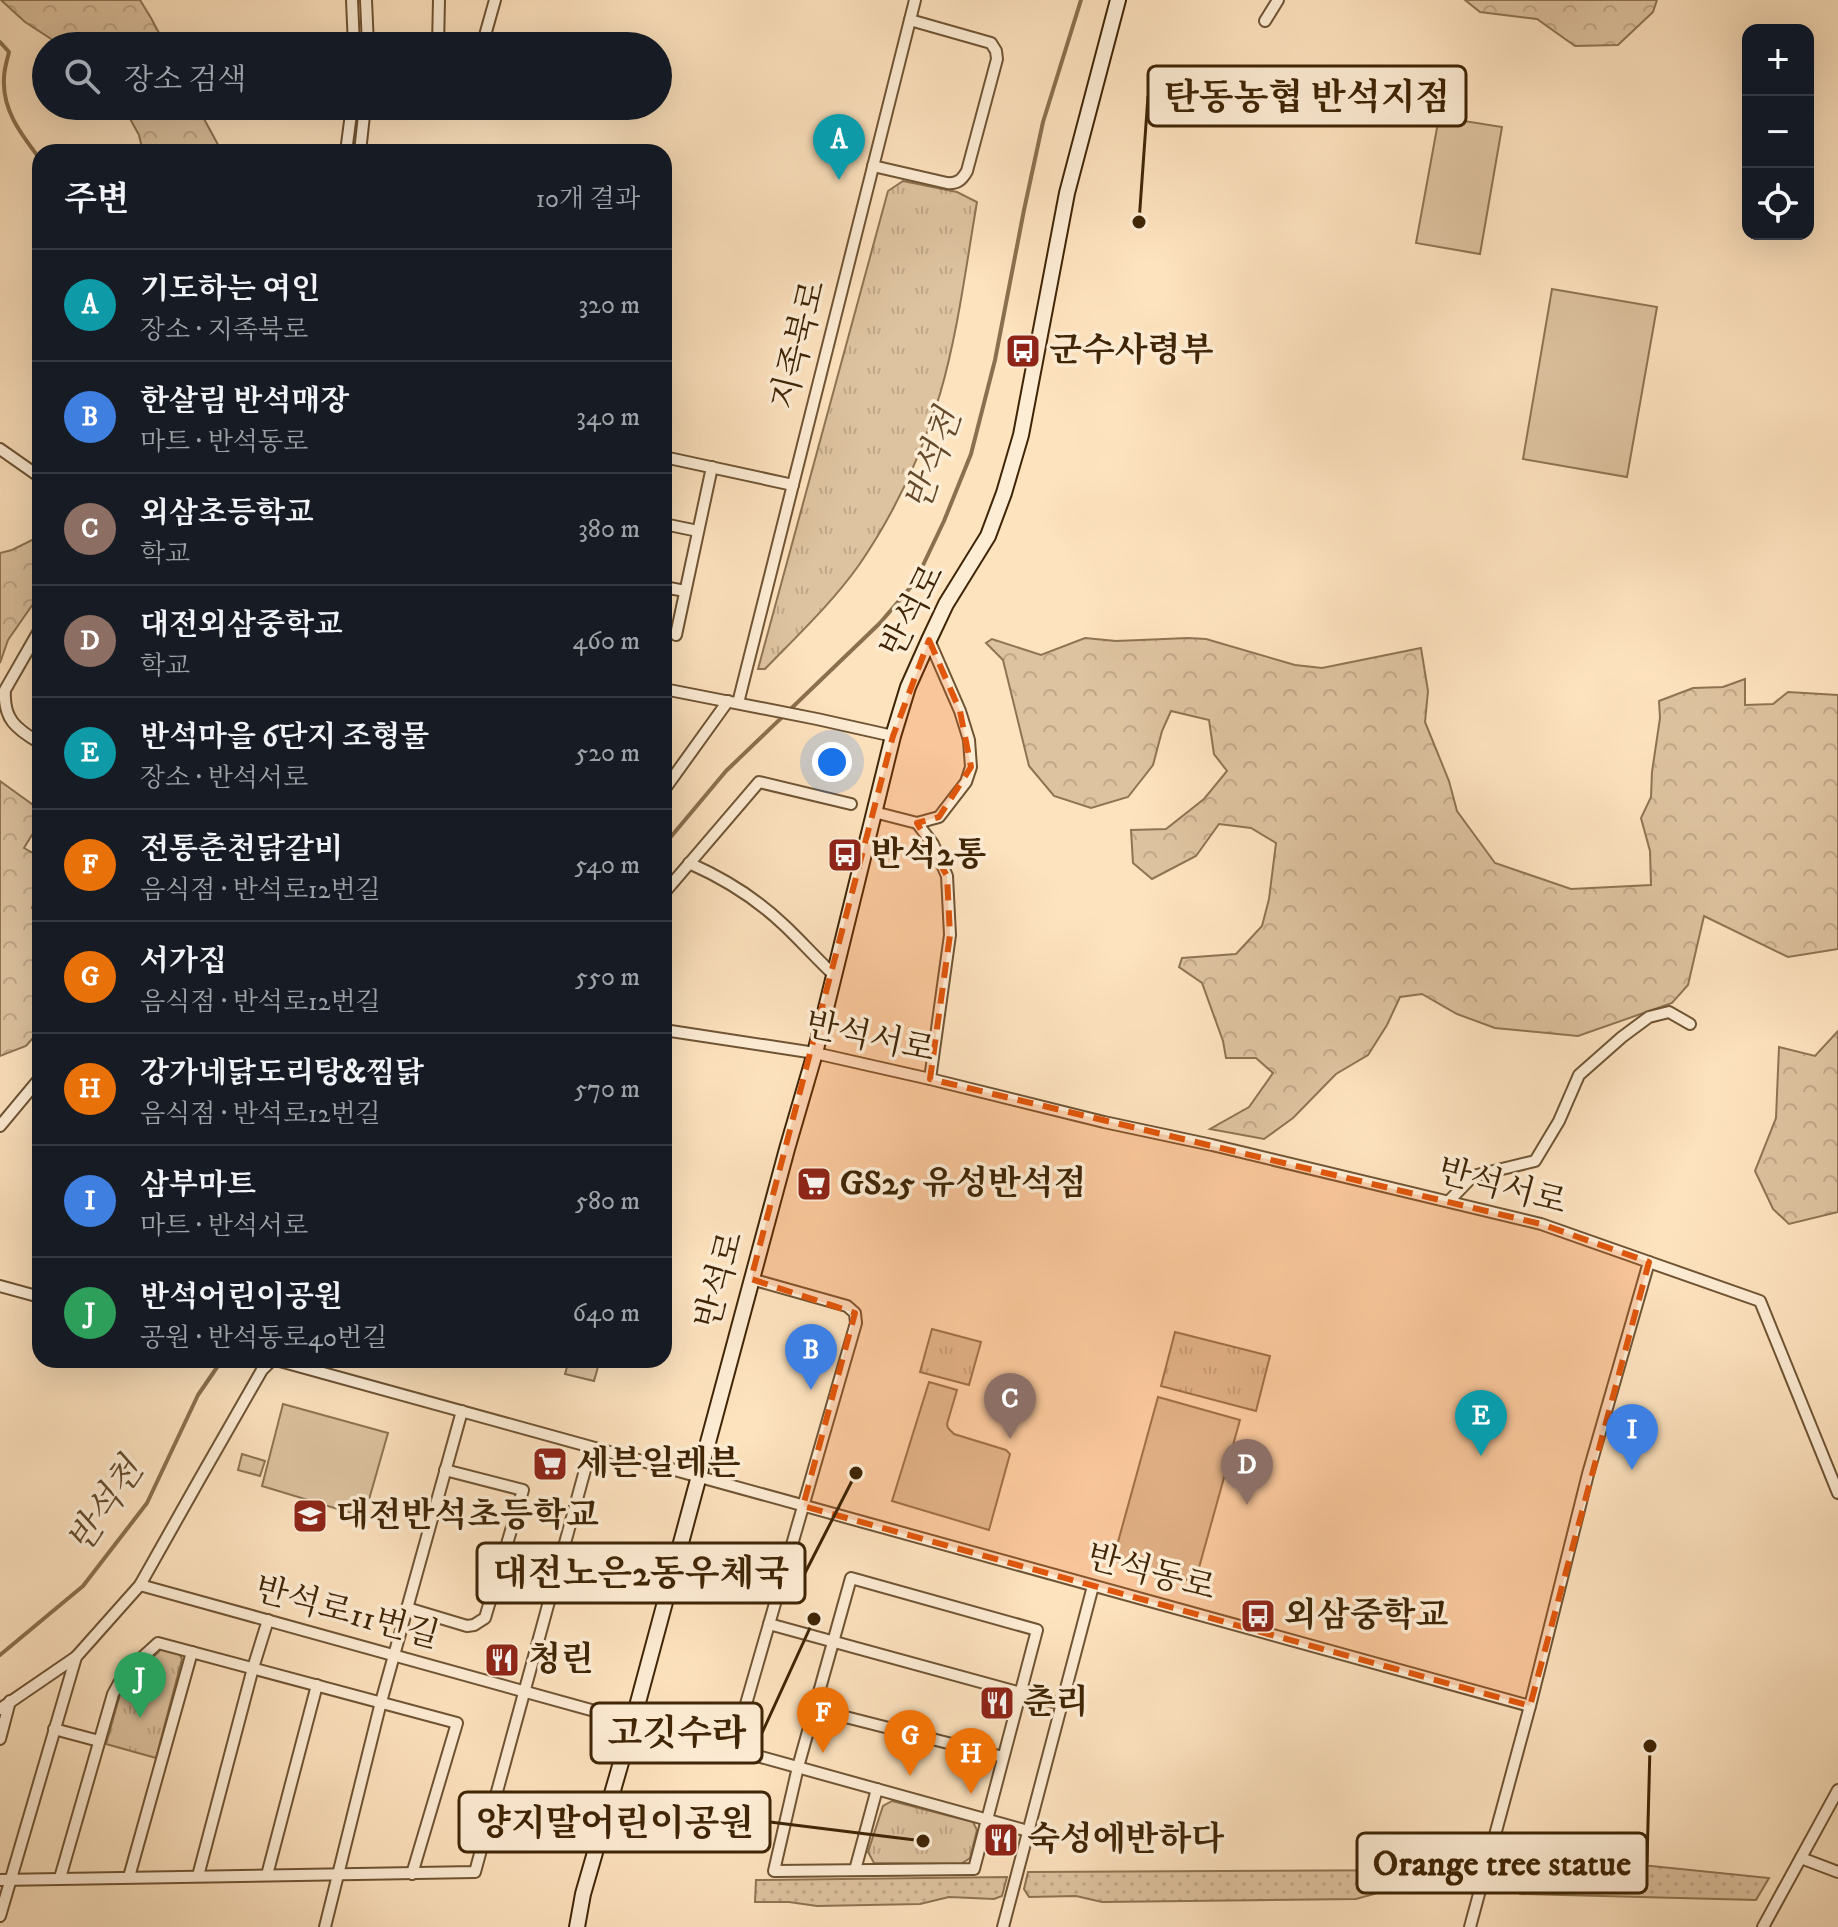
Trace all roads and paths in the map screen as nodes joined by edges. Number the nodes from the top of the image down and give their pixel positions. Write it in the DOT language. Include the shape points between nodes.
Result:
graph roads {
  1 [pos="352,0"];
  2 [pos="366,0"];
  3 [pos="439,0"];
  4 [pos="495,0"];
  5 [pos="915,0"];
  6 [pos="1278,0"];
  7 [pos="1114,1"];
  8 [pos="910,20"];
  9 [pos="1265,21"];
  10 [pos="353,32"];
  11 [pos="367,32"];
  12 [pos="438,32"];
  13 [pos="486,32"];
  14 [pos="350,120"];
  15 [pos="363,120"];
  16 [pos="347,144"];
  17 [pos="361,144"];
  18 [pos="873,166"];
  19 [pos="0,449"];
  20 [pos="672,459"];
  21 [pos="712,467"];
  22 [pos="32,471"];
  23 [pos="793,485"];
  24 [pos="672,526"];
  25 [pos="698,531"];
  26 [pos="672,589"];
  27 [pos="685,591"];
  28 [pos="676,635"];
  29 [pos="929,640"];
  30 [pos="32,643"];
  31 [pos="672,691"];
  32 [pos="733,702"];
  33 [pos="893,736"];
  34 [pos="32,738"];
  35 [pos="672,780"];
  36 [pos="851,804"];
  37 [pos="874,812"];
  38 [pos="917,823"];
  39 [pos="689,863"];
  40 [pos="672,883"];
  41 [pos="833,974"];
  42 [pos="1690,1024"];
  43 [pos="672,1031"];
  44 [pos="815,1053"];
  45 [pos="930,1079"];
  46 [pos="32,1088"];
  47 [pos="0,1126"];
  48 [pos="1449,1201"];
  49 [pos="1649,1262"];
  50 [pos="751,1279"];
  51 [pos="0,1286"];
  52 [pos="32,1295"];
  53 [pos="264,1368"];
  54 [pos="303,1368"];
  55 [pos="462,1411"];
  56 [pos="591,1448"];
  57 [pos="445,1470"];
  58 [pos="697,1476"];
  59 [pos="1838,1493"];
  60 [pos="803,1506"];
  61 [pos="140,1585"];
  62 [pos="1093,1586"];
  63 [pos="407,1608"];
  64 [pos="268,1620"];
  65 [pos="769,1624"];
  66 [pos="833,1642"];
  67 [pos="192,1652"];
  68 [pos="396,1655"];
  69 [pos="76,1657"];
  70 [pos="253,1668"];
  71 [pos="317,1685"];
  72 [pos="525,1691"];
  73 [pos="1020,1692"];
  74 [pos="10,1701"];
  75 [pos="381,1702"];
  76 [pos="1061,1704"];
  77 [pos="1530,1706"];
  78 [pos="0,1709"];
  79 [pos="814,1709"];
  80 [pos="633,1721"];
  81 [pos="54,1729"];
  82 [pos="0,1739"];
  83 [pos="99,1741"];
  84 [pos="733,1749"];
  85 [pos="1003,1757"];
  86 [pos="798,1767"];
  87 [pos="877,1789"];
  88 [pos="1838,1790"];
  89 [pos="987,1819"];
  90 [pos="1028,1831"];
  91 [pos="1801,1858"];
  92 [pos="855,1870"];
  93 [pos="1838,1872"];
  94 [pos="412,1874"];
  95 [pos="267,1875"];
  96 [pos="198,1876"];
  97 [pos="337,1876"];
  98 [pos="129,1877"];
  99 [pos="60,1878"];
  100 [pos="5,1880"];
  101 [pos="0,1916"];
  102 [pos="325,1927"];
  103 [pos="577,1927"];
  104 [pos="1003,1927"];
  105 [pos="1470,1927"];
  106 [pos="1763,1927"];
  1 -- 10 [label="street"];
  2 -- 11 [label="street"];
  3 -- 12 [label="street"];
  4 -- 13 [label="street"];
  5 -- 8 [label="street, 지족북로"];
  6 -- 9 [label="street"];
  7 -- 29 [label="street, 반석로" via="1067,193 1021,435 988,536"];
  8 -- 18 [label="street, 지족북로"];
  8 -- 18 [label="street" via="991,43 997,59 962,179 947,183"];
  14 -- 16 [label="street"];
  15 -- 17 [label="street"];
  18 -- 23 [label="street, 지족북로"];
  19 -- 22 [label="street"];
  20 -- 21 [label="street"];
  21 -- 23 [label="street"];
  21 -- 25 [label="street"];
  23 -- 32 [label="street, 지족북로"];
  24 -- 25 [label="street"];
  25 -- 27 [label="street"];
  26 -- 27 [label="street"];
  27 -- 28 [label="street"];
  29 -- 33 [label="street, 반석로"];
  29 -- 38 [label="street" via="960,711 971,767 939,817"];
  30 -- 34 [label="street" via="4,701 14,725"];
  31 -- 32 [label="street"];
  32 -- 33 [label="street"];
  32 -- 35 [label="street"];
  33 -- 37 [label="street, 반석로"];
  36 -- 39 [label="street" via="759,782"];
  37 -- 38 [label="street"];
  37 -- 41 [label="street, 반석로"];
  38 -- 45 [label="street" via="947,876 950,935"];
  39 -- 40 [label="street"];
  39 -- 41 [label="street" via="719,876 757,903"];
  41 -- 44 [label="street, 반석로"];
  42 -- 48 [label="street" via="1669,1012 1649,1017 1579,1075 1535,1161 1473,1176"];
  43 -- 44 [label="street, 반석서로"];
  44 -- 45 [label="street, 반석서로"];
  44 -- 50 [label="street, 반석로"];
  45 -- 48 [label="street, 반석서로"];
  46 -- 47 [label="street"];
  48 -- 49 [label="street, 반석서로" via="1541,1224"];
  49 -- 59 [label="street, 반석서로" via="1760,1301"];
  49 -- 77 [label="street" via="1588,1474"];
  50 -- 58 [label="street, 반석로"];
  50 -- 60 [label="street" via="847,1306 855,1313"];
  51 -- 52 [label="street"];
  53 -- 61 [label="street, 반석동로"];
  54 -- 55 [label="street, 반석동로"];
  55 -- 56 [label="street, 반석동로"];
  55 -- 57 [label="street"];
  56 -- 58 [label="street, 반석동로"];
  56 -- 72 [label="street"];
  57 -- 63 [label="street"];
  57 -- 63 [label="street" via="523,1490 485,1618 467,1626"];
  58 -- 60 [label="street, 반석동로"];
  58 -- 80 [label="street, 반석로"];
  60 -- 62 [label="street, 반석동로"];
  60 -- 65 [label="street"];
  61 -- 64 [label="street, 반석로11번길"];
  61 -- 69 [label="street"];
  62 -- 76 [label="street"];
  62 -- 77 [label="street, 반석동로"];
  63 -- 68 [label="street"];
  64 -- 68 [label="street, 반석로11번길"];
  64 -- 70 [label="street"];
  65 -- 66 [label="street"];
  65 -- 84 [label="street"];
  66 -- 73 [label="street"];
  66 -- 73 [label="street" via="851,1578 1037,1630"];
  66 -- 79 [label="street"];
  67 -- 70 [label="street"];
  67 -- 83 [label="street" via="158,1643 124,1674"];
  67 -- 98 [label="street"];
  68 -- 72 [label="street, 반석로11번길"];
  68 -- 75 [label="street"];
  69 -- 74 [label="street"];
  69 -- 81 [label="street"];
  70 -- 71 [label="street"];
  70 -- 96 [label="street"];
  71 -- 75 [label="street"];
  71 -- 95 [label="street"];
  72 -- 80 [label="street, 반석로11번길"];
  72 -- 94 [label="street" via="475,1872"];
  73 -- 76 [label="street"];
  73 -- 85 [label="street"];
  74 -- 78 [label="street"];
  74 -- 82 [label="street"];
  75 -- 94 [label="street" via="457,1723"];
  75 -- 97 [label="street"];
  76 -- 90 [label="street"];
  77 -- 105 [label="street"];
  79 -- 85 [label="street"];
  79 -- 86 [label="street"];
  80 -- 84 [label="street, 반석로11번길"];
  80 -- 103 [label="street, 반석로"];
  81 -- 83 [label="street"];
  81 -- 100 [label="street"];
  83 -- 99 [label="street"];
  84 -- 86 [label="street, 반석로11번길"];
  85 -- 89 [label="street"];
  86 -- 87 [label="street, 반석로11번길"];
  86 -- 92 [label="street" via="774,1871"];
  87 -- 89 [label="street, 반석로11번길"];
  87 -- 92 [label="street"];
  88 -- 91 [label="street"];
  89 -- 90 [label="street, 반석로11번길"];
  89 -- 92 [label="street" via="974,1869"];
  90 -- 104 [label="street"];
  91 -- 93 [label="street"];
  91 -- 106 [label="street"];
  94 -- 97 [label="street"];
  95 -- 96 [label="street"];
  95 -- 97 [label="street"];
  96 -- 98 [label="street"];
  97 -- 102 [label="street"];
  98 -- 99 [label="street"];
  99 -- 100 [label="street"];
  100 -- 101 [label="street"];
}
